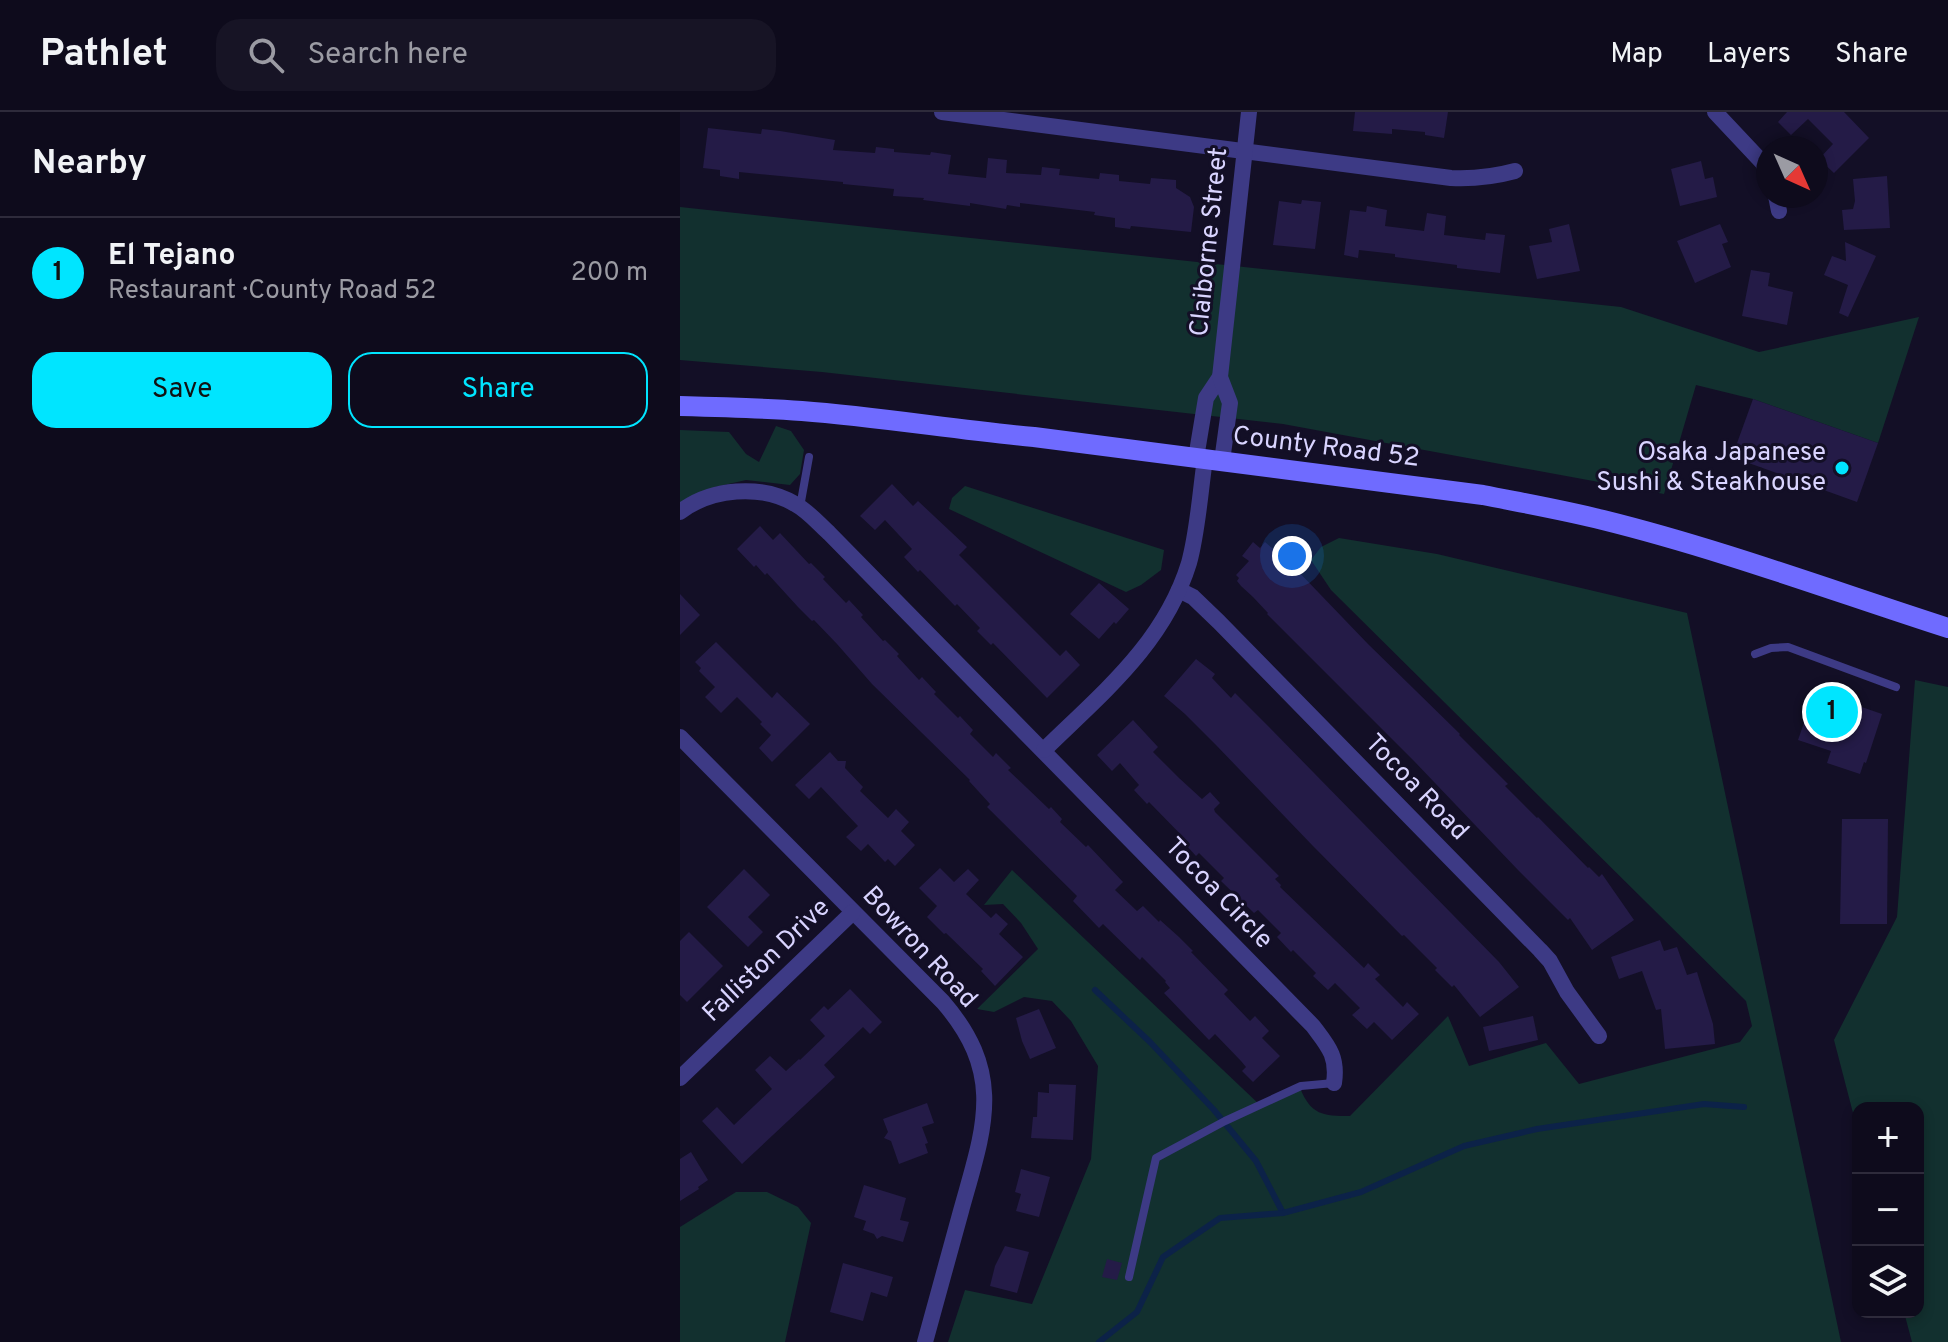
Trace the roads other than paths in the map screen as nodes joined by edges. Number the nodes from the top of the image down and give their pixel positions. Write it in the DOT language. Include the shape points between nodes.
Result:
graph roads {
  1 [pos="942,112"];
  2 [pos="1249,112"];
  3 [pos="1715,112"];
  4 [pos="1243,151"];
  5 [pos="1756,156"];
  6 [pos="1515,171"];
  7 [pos="1220,377"];
  8 [pos="680,406"];
  9 [pos="809,457"];
  10 [pos="1208,459"];
  11 [pos="800,507"];
  12 [pos="680,512"];
  13 [pos="1179,590"];
  14 [pos="1948,628"];
  15 [pos="1755,654"];
  16 [pos="1896,687"];
  17 [pos="680,737"];
  18 [pos="1044,750"];
  19 [pos="853,912"];
  20 [pos="1599,1036"];
  21 [pos="680,1078"];
  22 [pos="1334,1083"];
  23 [pos="1129,1277"];
  24 [pos="925,1342"];
  1 -- 4 [label="street"];
  2 -- 4 [label="street, Claiborne Street"];
  3 -- 5 [label="street"];
  4 -- 6 [label="street" via="1451,178"];
  4 -- 7 [label="street, Claiborne Street"];
  7 -- 10 [label="street, Claiborne Street" via="1206,398"];
  7 -- 10 [label="street, Claiborne Street" via="1230,403"];
  8 -- 10 [label="main road, County Road 52" via="804,412"];
  9 -- 11 [label="lane"];
  10 -- 13 [label="street"];
  10 -- 14 [label="main road, County Road 52" via="1483,495 1573,513 1706,549"];
  11 -- 12 [label="street" via="782,497 737,491 707,496"];
  11 -- 18 [label="street"];
  13 -- 18 [label="street" via="1135,660"];
  13 -- 20 [label="street, Tocoa Road" via="1219,622 1540,950"];
  15 -- 16 [label="lane" via="1788,647"];
  17 -- 19 [label="street, Bowron Road"];
  18 -- 22 [label="street, Tocoa Circle" via="1313,1026 1332,1055"];
  19 -- 21 [label="street, Falliston Drive"];
  19 -- 24 [label="street, Bowron Road" via="957,1018 982,1074 983,1133"];
  22 -- 23 [label="lane" via="1301,1086 1156,1158"];
}
